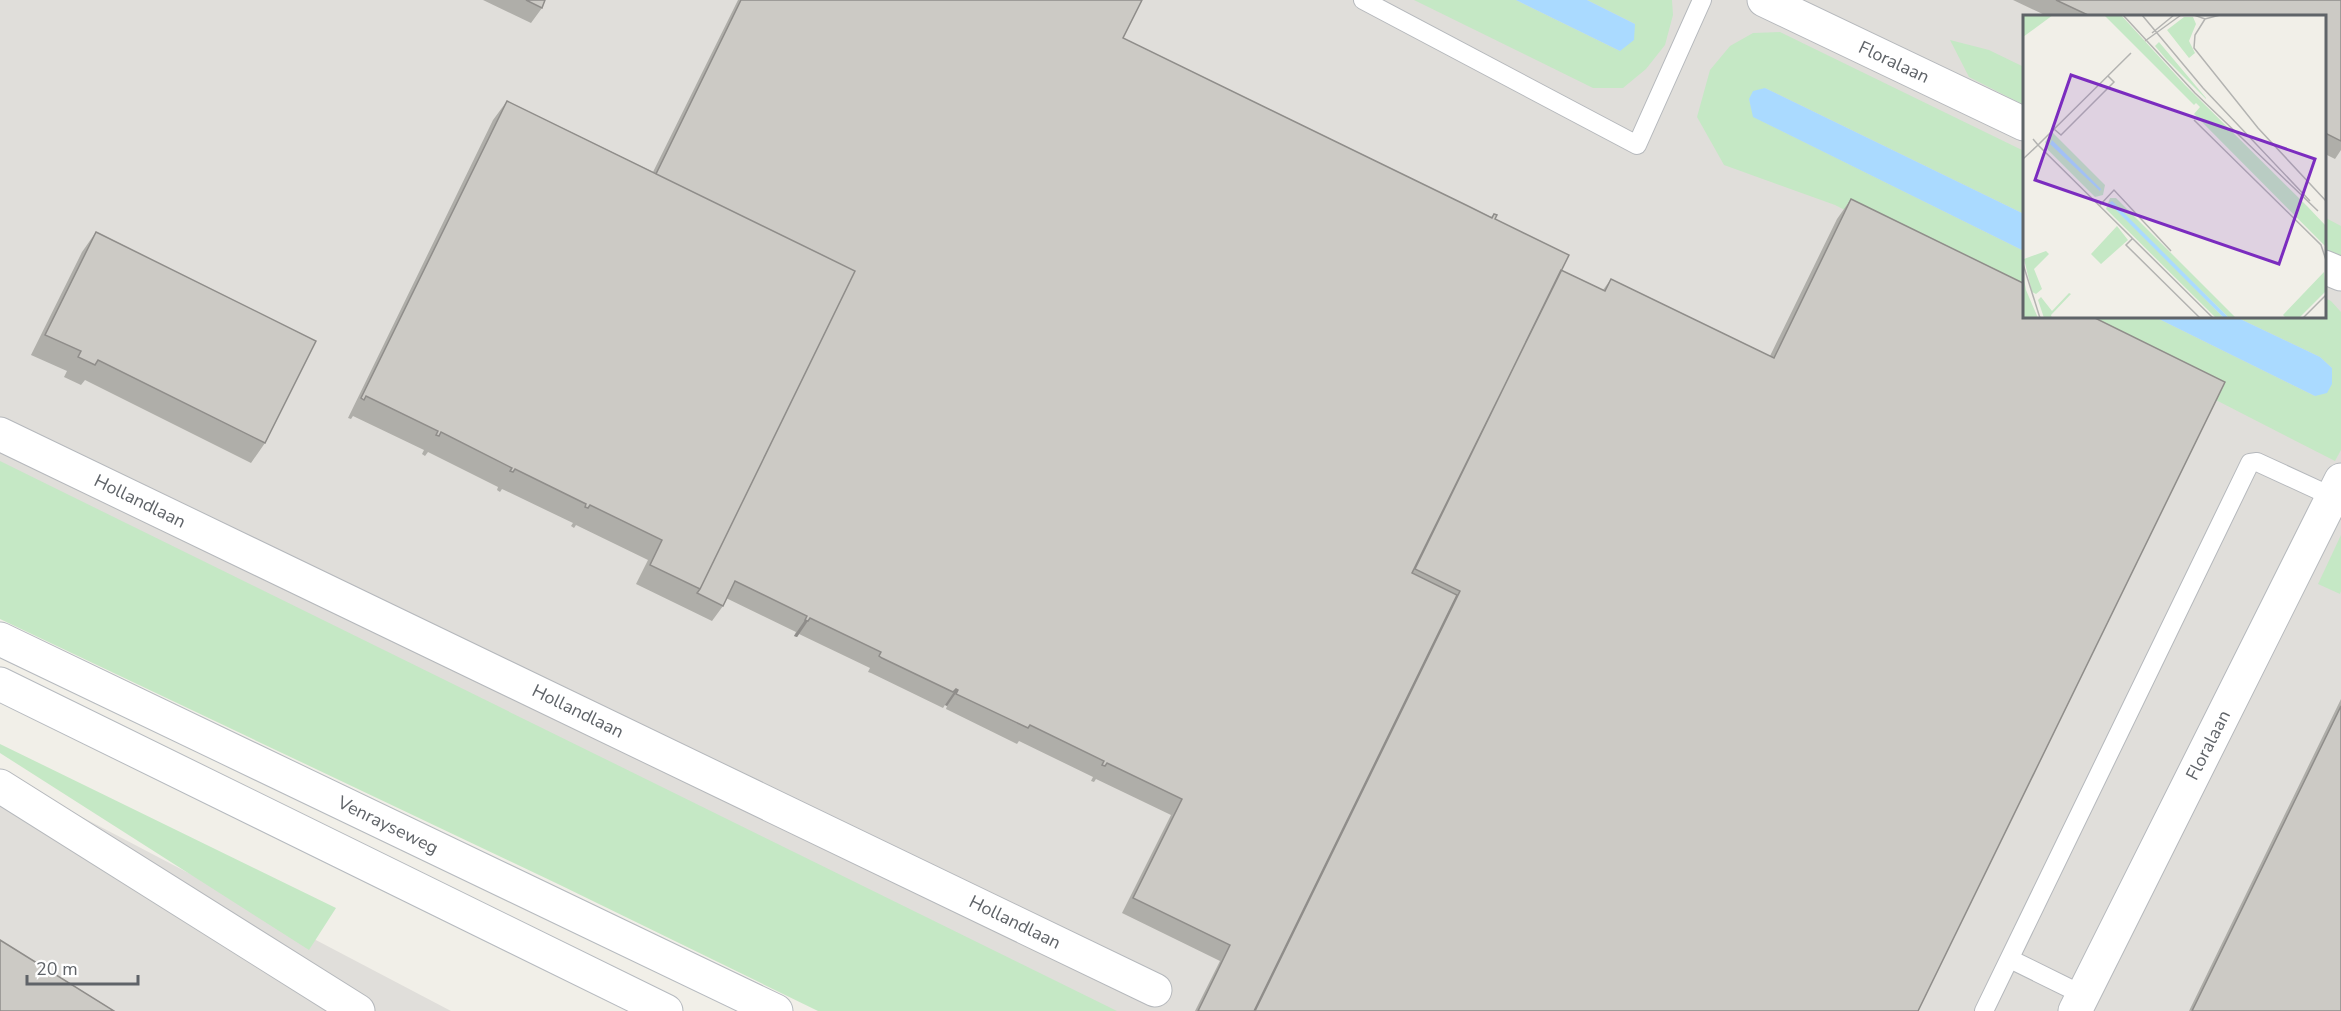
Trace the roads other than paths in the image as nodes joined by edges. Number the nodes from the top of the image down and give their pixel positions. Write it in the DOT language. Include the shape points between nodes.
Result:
graph roads {
  1 [pos="1363,0"];
  2 [pos="1702,0"];
  3 [pos="1764,0"];
  4 [pos="2023,123"];
  5 [pos="2326,267"];
  6 [pos="2341,274"];
  7 [pos="0,434"];
  8 [pos="2337,488"];
  9 [pos="0,639"];
  10 [pos="0,684"];
  11 [pos="0,786"];
  12 [pos="2010,959"];
  13 [pos="1155,990"];
  14 [pos="2079,1003"];
  15 [pos="358,1011"];
  16 [pos="666,1011"];
  17 [pos="776,1011"];
  18 [pos="1984,1011"];
  1 -- 2 [label="lane" via="1637,145"];
  3 -- 4 [label="street, Floralaan"];
  5 -- 6 [label="street"];
  7 -- 13 [label="street, Hollandlaan"];
  8 -- 12 [label="lane" via="2250,463"];
  8 -- 14 [label="street, Floralaan"];
  9 -- 17 [label="street, Venrayseweg"];
  10 -- 16 [label="street"];
  11 -- 15 [label="street"];
  12 -- 14 [label="lane"];
  12 -- 18 [label="lane"];
}
